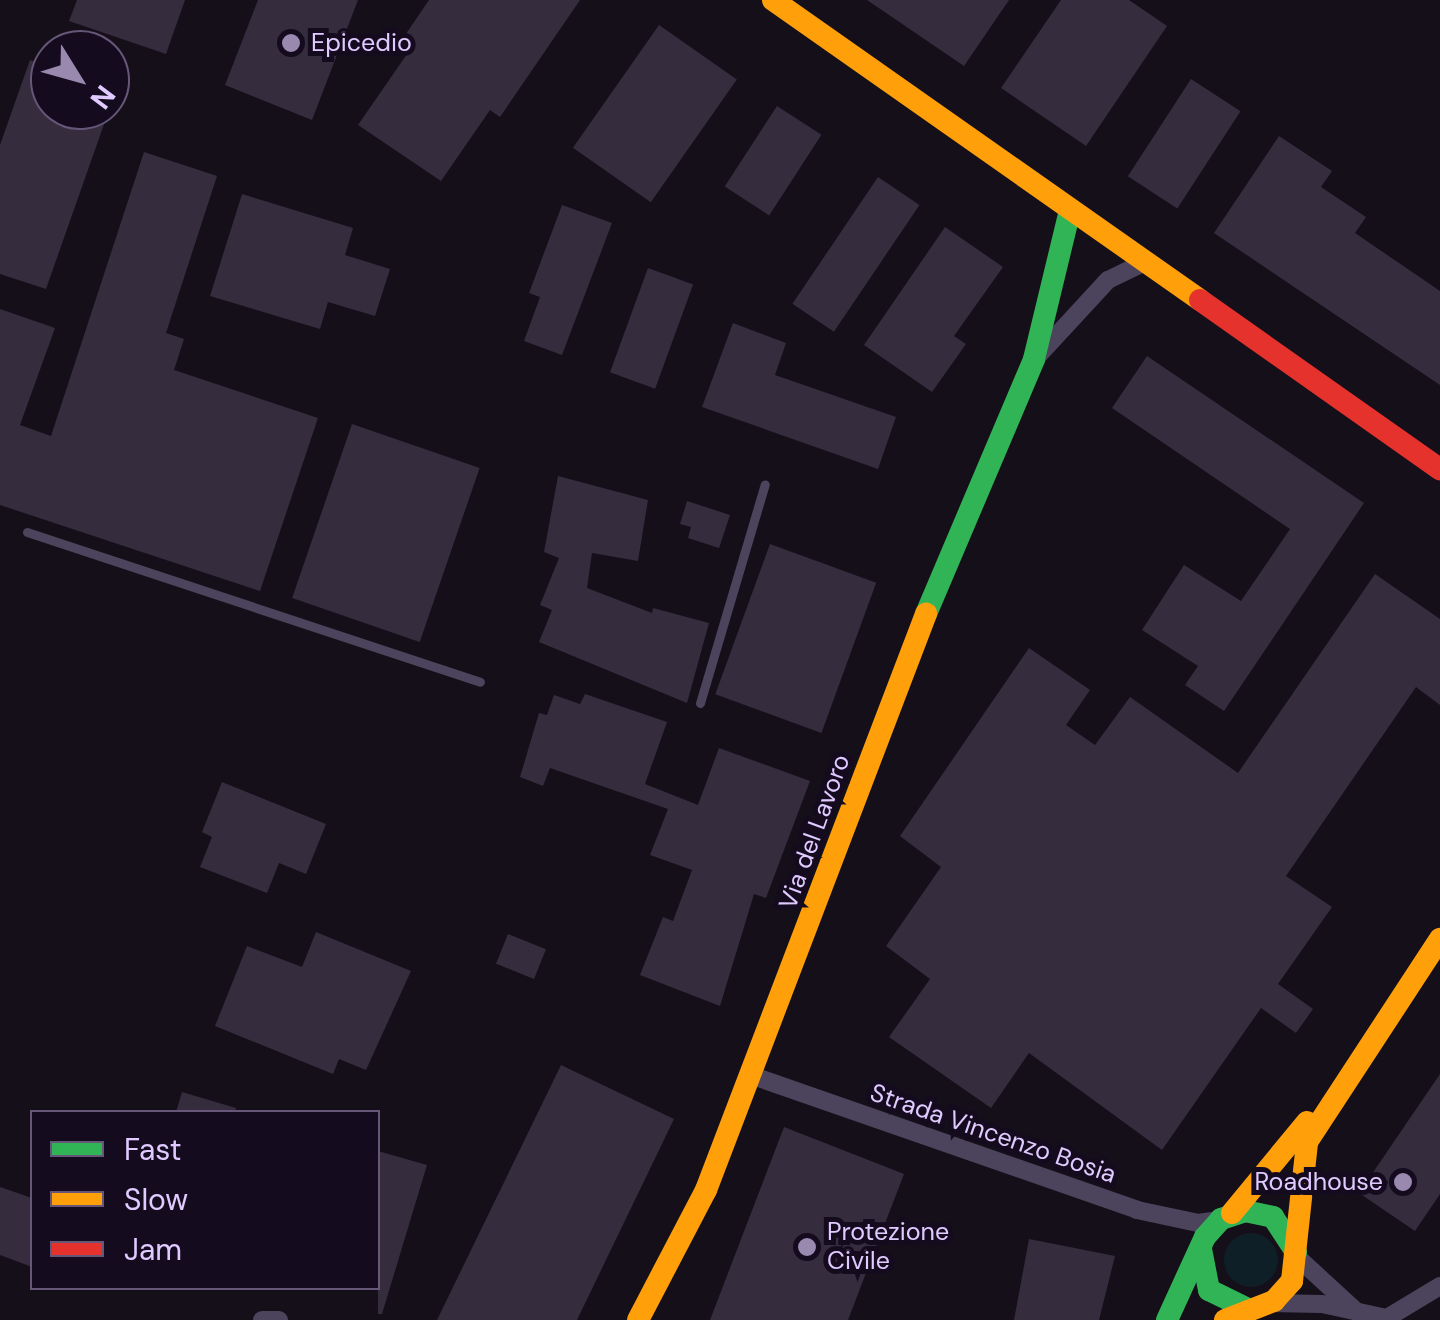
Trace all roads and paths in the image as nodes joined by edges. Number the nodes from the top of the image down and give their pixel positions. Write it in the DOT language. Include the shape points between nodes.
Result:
graph roads {
  1 [pos="772,0"];
  2 [pos="1070,210"];
  3 [pos="1144,262"];
  4 [pos="1034,359"];
  5 [pos="1440,469"];
  6 [pos="765,484"];
  7 [pos="28,532"];
  8 [pos="480,682"];
  9 [pos="700,703"];
  10 [pos="1440,939"];
  11 [pos="753,1076"];
  12 [pos="1338,1087"];
  13 [pos="1227,1216"];
  14 [pos="1201,1248"];
  15 [pos="1297,1255"];
  16 [pos="1436,1291"];
  17 [pos="1259,1306"];
  18 [pos="1359,1316"];
  19 [pos="262,1320"];
  20 [pos="279,1320"];
  21 [pos="638,1320"];
  22 [pos="1167,1320"];
  23 [pos="1225,1320"];
  24 [pos="1420,1320"];
  1 -- 2 [label="street"];
  2 -- 3 [label="street"];
  2 -- 4 [label="street, Via del Lavoro"];
  3 -- 4 [label="street, Via del Lavoro" via="1108,280"];
  3 -- 5 [label="street"];
  4 -- 11 [label="street, Via del Lavoro" via="912,647"];
  6 -- 9 [label="lane"];
  7 -- 8 [label="lane"];
  10 -- 12 [label="street"];
  11 -- 13 [label="street, Strada Vincenzo Bosia" via="1137,1210 1198,1223"];
  11 -- 21 [label="street, Via del Lavoro" via="706,1190"];
  12 -- 13 [label="street"];
  12 -- 15 [label="street" via="1307,1142"];
  13 -- 14 [label="street"];
  13 -- 15 [label="street" via="1273,1217"];
  14 -- 17 [label="street" via="1209,1290"];
  14 -- 22 [label="street"];
  15 -- 17 [label="street" via="1292,1281"];
  15 -- 18 [label="street"];
  16 -- 18 [label="street" via="1387,1318"];
  16 -- 24 [label="street"];
  17 -- 18 [label="street"];
  17 -- 23 [label="street"];
  19 -- 20 [label="street"];
}
